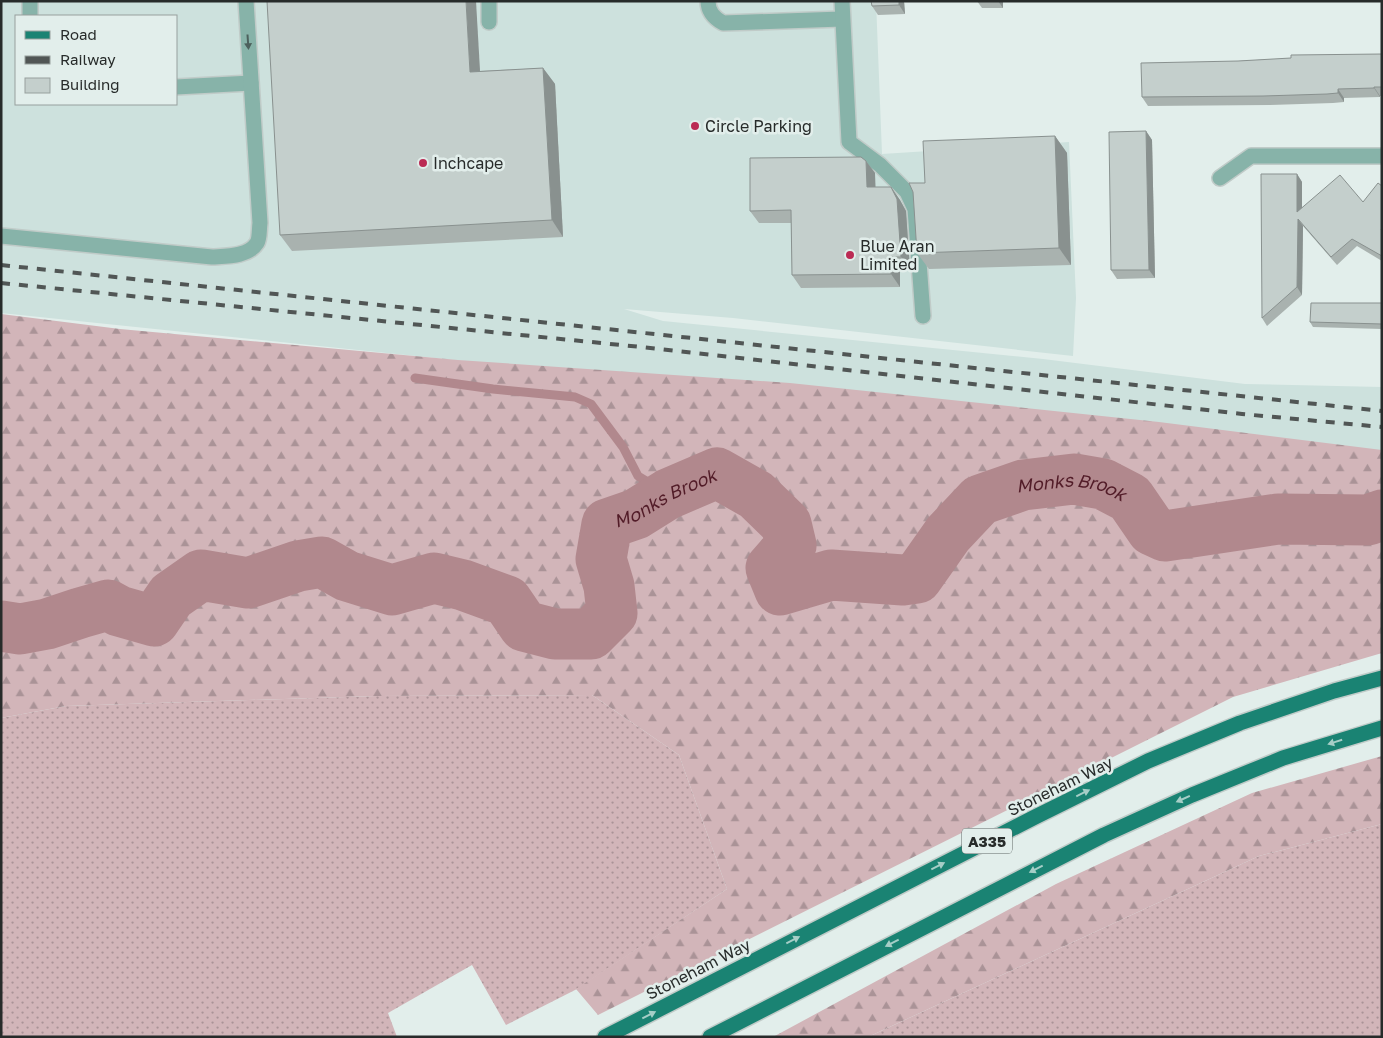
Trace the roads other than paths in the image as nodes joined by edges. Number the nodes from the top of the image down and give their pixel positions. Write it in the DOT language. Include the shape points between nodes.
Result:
graph roads {
  1 [pos="30,1"];
  2 [pos="246,1"];
  3 [pos="488,1"];
  4 [pos="842,1"];
  5 [pos="708,4"];
  6 [pos="30,15"];
  7 [pos="842,19"];
  8 [pos="489,22"];
  9 [pos="251,83"];
  10 [pos="178,87"];
  11 [pos="1382,156"];
  12 [pos="1220,178"];
  13 [pos="1,236"];
  14 [pos="923,316"];
  15 [pos="1382,678"];
  16 [pos="1382,728"];
  17 [pos="605,1037"];
  18 [pos="710,1037"];
  1 -- 6 [label="street"];
  2 -- 9 [label="street, one-way"];
  3 -- 8 [label="street"];
  4 -- 7 [label="street"];
  5 -- 7 [label="street" via="716,19 723,22"];
  7 -- 14 [label="street" via="848,142 880,165 906,192 915,209"];
  9 -- 10 [label="street"];
  9 -- 13 [label="street" via="260,223 258,242 248,252 212,257"];
  11 -- 12 [label="street" via="1251,156"];
  17 -- 15 [label="main road, Stoneham Way / A335, one-way" via="1148,761 1240,723"];
  16 -- 18 [label="main road, one-way" via="1283,758 1104,835"];
}
